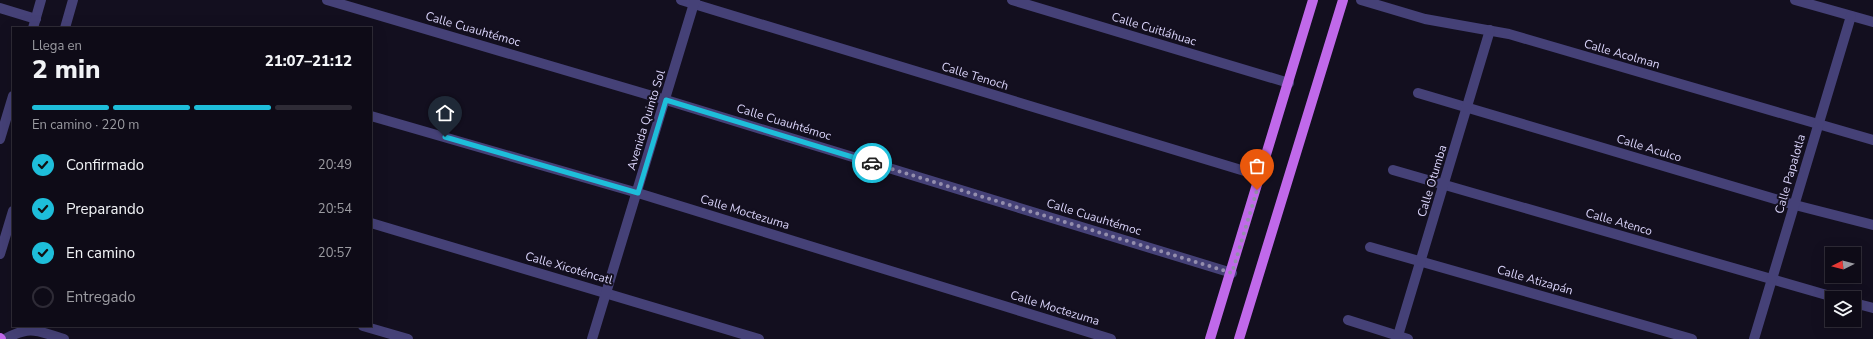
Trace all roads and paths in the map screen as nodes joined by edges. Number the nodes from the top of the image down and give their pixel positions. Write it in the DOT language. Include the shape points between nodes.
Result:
graph roads {
  1 [pos="42,0"];
  2 [pos="73,0"];
  3 [pos="327,0"];
  4 [pos="681,0"];
  5 [pos="1012,0"];
  6 [pos="1313,0"];
  7 [pos="1343,0"];
  8 [pos="1361,0"];
  9 [pos="1796,0"];
  10 [pos="694,2"];
  11 [pos="0,8"];
  12 [pos="1851,16"];
  13 [pos="1873,22"];
  14 [pos="35,23"];
  15 [pos="66,27"];
  16 [pos="1490,30"];
  17 [pos="1289,83"];
  18 [pos="1418,93"];
  19 [pos="12,98"];
  20 [pos="666,100"];
  21 [pos="1467,107"];
  22 [pos="4,115"];
  23 [pos="372,116"];
  24 [pos="1818,124"];
  25 [pos="0,139"];
  26 [pos="1873,140"];
  27 [pos="1393,170"];
  28 [pos="1261,176"];
  29 [pos="1444,185"];
  30 [pos="638,193"];
  31 [pos="1795,205"];
  32 [pos="372,223"];
  33 [pos="11,225"];
  34 [pos="1873,225"];
  35 [pos="1370,247"];
  36 [pos="0,254"];
  37 [pos="1421,261"];
  38 [pos="1232,273"];
  39 [pos="1772,280"];
  40 [pos="606,293"];
  41 [pos="1825,295"];
  42 [pos="1861,305"];
  43 [pos="1873,308"];
  44 [pos="1348,320"];
  45 [pos="366,327"];
  46 [pos="1398,338"];
  47 [pos="5,339"];
  48 [pos="64,339"];
  49 [pos="408,339"];
  50 [pos="592,339"];
  51 [pos="759,339"];
  52 [pos="1111,339"];
  53 [pos="1210,339"];
  54 [pos="1239,339"];
  55 [pos="1408,339"];
  56 [pos="1692,339"];
  57 [pos="1754,339"];
  1 -- 14 [label="street"];
  2 -- 15 [label="street"];
  3 -- 20 [label="street, Calle Cuauhtémoc"];
  4 -- 10 [label="street, Calle Tenoch"];
  5 -- 17 [label="street, Calle Cuitláhuac"];
  6 -- 17 [label="main road"];
  7 -- 54 [label="main road"];
  8 -- 16 [label="street, Calle Acolman" via="1425,19"];
  9 -- 12 [label="street"];
  10 -- 20 [label="street, Avenida Quinto Sol"];
  10 -- 28 [label="street, Calle Tenoch"];
  11 -- 14 [label="street"];
  12 -- 13 [label="street"];
  12 -- 24 [label="street, Calle Papalotla"];
  16 -- 21 [label="street, Calle Otumba"];
  16 -- 24 [label="street, Calle Acolman"];
  17 -- 28 [label="main road"];
  18 -- 21 [label="street, Calle Aculco"];
  19 -- 22 [label="street"];
  20 -- 30 [label="street, Avenida Quinto Sol"];
  20 -- 38 [label="street, Calle Cuauhtémoc"];
  21 -- 29 [label="street, Calle Otumba"];
  21 -- 31 [label="street, Calle Aculco"];
  22 -- 25 [label="street"];
  23 -- 30 [label="street, Calle Moctezuma"];
  24 -- 26 [label="street, Calle Acolman"];
  24 -- 31 [label="street, Calle Papalotla"];
  27 -- 29 [label="street, Calle Atenco"];
  28 -- 38 [label="main road"];
  29 -- 37 [label="street, Calle Otumba"];
  29 -- 39 [label="street, Calle Atenco"];
  30 -- 40 [label="street, Avenida Quinto Sol"];
  30 -- 52 [label="street, Calle Moctezuma"];
  31 -- 34 [label="street, Calle Aculco"];
  31 -- 39 [label="street, Calle Papalotla"];
  32 -- 40 [label="street, Calle Xicoténcatl"];
  33 -- 36 [label="street"];
  35 -- 37 [label="street, Calle Atizapán"];
  37 -- 46 [label="street, Calle Otumba"];
  37 -- 56 [label="street, Calle Atizapán"];
  38 -- 53 [label="main road"];
  39 -- 41 [label="street, Calle Atenco"];
  39 -- 57 [label="street, Calle Papalotla"];
  40 -- 50 [label="street, Avenida Quinto Sol"];
  40 -- 51 [label="street, Calle Xicoténcatl"];
  42 -- 43 [label="street"];
  44 -- 46 [label="street"];
  45 -- 49 [label="street"];
  46 -- 55 [label="street"];
  47 -- 48 [label="street" via="20,331 34,330"];
}
